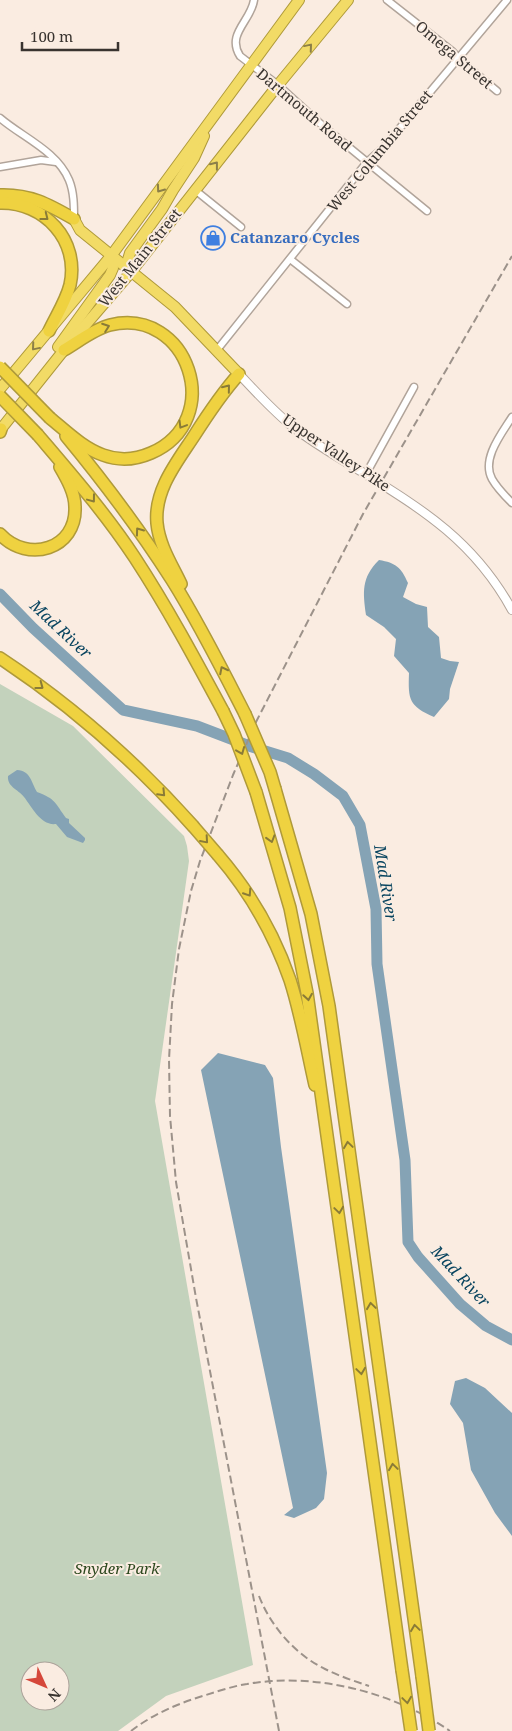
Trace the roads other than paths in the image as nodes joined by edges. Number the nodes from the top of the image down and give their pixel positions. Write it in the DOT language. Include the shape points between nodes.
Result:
graph roads {
  1 [pos="254,0"];
  2 [pos="299,0"];
  3 [pos="348,0"];
  4 [pos="387,0"];
  5 [pos="507,0"];
  6 [pos="458,57"];
  7 [pos="251,66"];
  8 [pos="278,85"];
  9 [pos="496,91"];
  10 [pos="222,106"];
  11 [pos="0,118"];
  12 [pos="367,162"];
  13 [pos="57,163"];
  14 [pos="0,167"];
  15 [pos="195,190"];
  16 [pos="0,194"];
  17 [pos="0,203"];
  18 [pos="427,211"];
  19 [pos="74,219"];
  20 [pos="241,227"];
  21 [pos="111,256"];
  22 [pos="290,259"];
  23 [pos="131,272"];
  24 [pos="347,304"];
  25 [pos="49,331"];
  26 [pos="64,350"];
  27 [pos="217,350"];
  28 [pos="0,367"];
  29 [pos="239,374"];
  30 [pos="39,381"];
  31 [pos="414,387"];
  32 [pos="0,389"];
  33 [pos="0,396"];
  34 [pos="512,417"];
  35 [pos="50,418"];
  36 [pos="0,430"];
  37 [pos="38,435"];
  38 [pos="366,474"];
  39 [pos="512,503"];
  40 [pos="0,534"];
  41 [pos="512,610"];
  42 [pos="207,640"];
  43 [pos="0,658"];
  44 [pos="332,1159"];
  45 [pos="411,1731"];
  46 [pos="429,1731"];
  1 -- 7 [label="street, Dartmouth Road" via="237,32 236,42 236,50"];
  2 -- 7 [label="highway, West Main Street"];
  8 -- 3 [label="highway, West Main Street, one-way"];
  4 -- 6 [label="street, Omega Street"];
  5 -- 6 [label="street, West Columbia Street"];
  6 -- 9 [label="street, Omega Street"];
  6 -- 12 [label="street, West Columbia Street" via="384,147"];
  7 -- 8 [label="street, Dartmouth Road"];
  7 -- 10 [label="highway, West Main Street"];
  8 -- 12 [label="street, Dartmouth Road"];
  15 -- 8 [label="highway, West Main Street, one-way"];
  10 -- 21 [label="highway, West Main Street, one-way"];
  10 -- 23 [label="highway" via="194,158 130,253 128,263"];
  11 -- 13 [label="street"];
  12 -- 18 [label="street, Dartmouth Road"];
  12 -- 22 [label="street, West Columbia Street"];
  13 -- 14 [label="street" via="41,160"];
  13 -- 19 [label="street" via="69,179"];
  15 -- 20 [label="street"];
  15 -- 23 [label="highway, West Main Street"];
  16 -- 19 [label="highway" via="27,196"];
  17 -- 25 [label="highway, one-way" via="21,205 40,213 55,226 67,244 72,266 70,285"];
  19 -- 21 [label="highway, Upper Valley Pike" via="80,230"];
  21 -- 23 [label="highway, Upper Valley Pike"];
  21 -- 25 [label="highway, West Main Street"];
  21 -- 30 [label="highway" via="113,268 110,275 49,358"];
  22 -- 24 [label="street"];
  22 -- 27 [label="street, West Columbia Street"];
  23 -- 26 [label="highway, West Main Street"];
  23 -- 27 [label="highway, Upper Valley Pike" via="175,307"];
  25 -- 32 [label="highway, West Main Street, one-way"];
  26 -- 30 [label="highway, West Main Street"];
  26 -- 35 [label="highway, one-way" via="104,326 123,323 145,326 164,335 178,349 192,379 192,400 186,421 174,437 157,450 133,458 102,455"];
  27 -- 29 [label="highway, Upper Valley Pike"];
  28 -- 35 [label="highway, bridge"];
  29 -- 38 [label="street, Upper Valley Pike" via="294,428"];
  42 -- 29 [label="highway, one-way" via="162,545 157,513 162,491 174,465"];
  30 -- 36 [label="highway, West Main Street"];
  31 -- 38 [label="street"];
  33 -- 37 [label="highway, bridge"];
  34 -- 39 [label="street" via="494,448 489,467 492,479"];
  42 -- 35 [label="highway, one-way" via="144,538"];
  37 -- 40 [label="highway" via="55,459 74,497 75,514 70,530 58,542 37,550 18,548"];
  37 -- 44 [label="highway, one-way, bridge" via="83,487 134,557 176,625 234,734 281,872 300,951"];
  38 -- 41 [label="street, Upper Valley Pike" via="413,503 454,535 482,564"];
  46 -- 42 [label="highway, one-way, bridge" via="329,1006 311,914 270,772"];
  43 -- 44 [label="highway, one-way, bridge" via="92,727 152,783 245,888 284,964 300,1016"];
  44 -- 45 [label="highway, one-way, bridge"];
}
